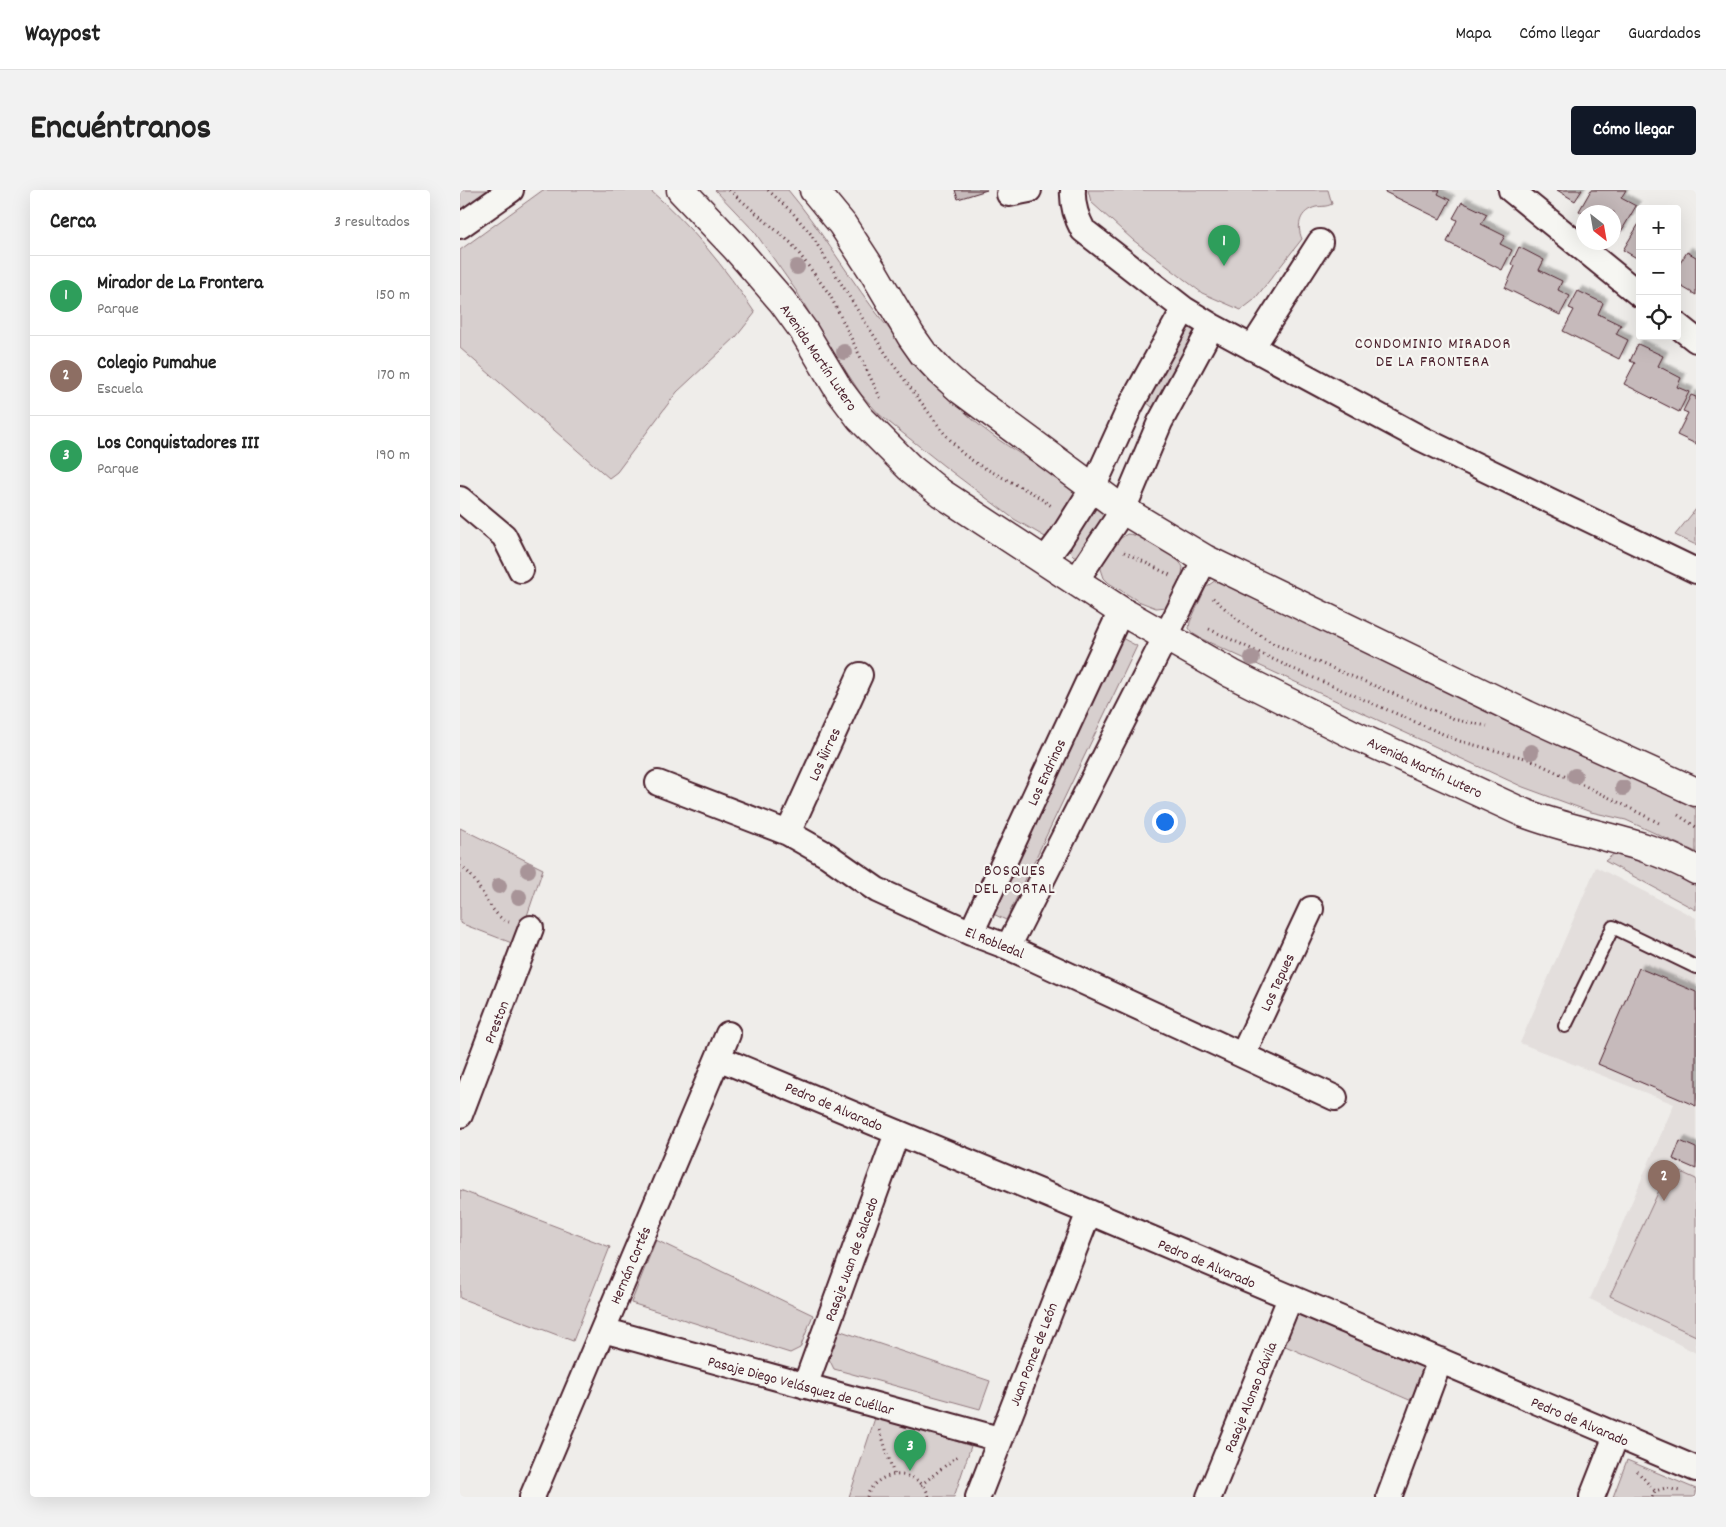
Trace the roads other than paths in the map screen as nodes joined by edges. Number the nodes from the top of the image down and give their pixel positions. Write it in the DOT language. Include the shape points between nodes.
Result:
graph roads {
  1 [pos="511,190"];
  2 [pos="681,190"];
  3 [pos="814,190"];
  4 [pos="1073,190"];
  5 [pos="1512,190"];
  6 [pos="460,226"];
  7 [pos="1320,242"];
  8 [pos="1636,292"];
  9 [pos="1184,309"];
  10 [pos="1212,326"];
  11 [pos="1681,328"];
  12 [pos="1696,340"];
  13 [pos="1252,348"];
  14 [pos="1131,405"];
  15 [pos="1160,422"];
  16 [pos="1093,488"];
  17 [pos="460,499"];
  18 [pos="1123,510"];
  19 [pos="1205,559"];
  20 [pos="1044,561"];
  21 [pos="521,570"];
  22 [pos="1696,571"];
  23 [pos="1075,582"];
  24 [pos="1121,611"];
  25 [pos="1165,635"];
  26 [pos="860,675"];
  27 [pos="658,783"];
  28 [pos="1696,792"];
  29 [pos="788,833"];
  30 [pos="1696,870"];
  31 [pos="1311,909"];
  32 [pos="531,928"];
  33 [pos="971,933"];
  34 [pos="1008,947"];
  35 [pos="1696,967"];
  36 [pos="1565,1026"];
  37 [pos="728,1034"];
  38 [pos="1242,1054"];
  39 [pos="718,1058"];
  40 [pos="1335,1098"];
  41 [pos="460,1115"];
  42 [pos="897,1133"];
  43 [pos="1089,1212"];
  44 [pos="1290,1298"];
  45 [pos="603,1330"];
  46 [pos="1440,1360"];
  47 [pos="805,1386"];
  48 [pos="1616,1436"];
  49 [pos="1000,1440"];
  50 [pos="1696,1469"];
  51 [pos="532,1497"];
  52 [pos="978,1497"];
  53 [pos="1209,1497"];
  54 [pos="1389,1497"];
  55 [pos="1592,1497"];
  1 -- 6 [label="street"];
  2 -- 20 [label="street, Avenida Martín Lutero" via="782,301 860,418 910,468 941,493"];
  3 -- 16 [label="street" via="842,224 911,336 940,371"];
  4 -- 9 [label="street" via="1076,217 1083,230"];
  5 -- 8 [label="street"];
  7 -- 13 [label="street"];
  9 -- 10 [label="street"];
  9 -- 14 [label="street"];
  10 -- 13 [label="street"];
  10 -- 15 [label="street"];
  11 -- 12 [label="street"];
  13 -- 22 [label="street" via="1422,440"];
  14 -- 15 [label="street"];
  14 -- 16 [label="street"];
  15 -- 18 [label="street"];
  16 -- 18 [label="street"];
  16 -- 20 [label="street"];
  17 -- 21 [label="street" via="504,536"];
  18 -- 19 [label="street"];
  18 -- 23 [label="street"];
  19 -- 25 [label="street"];
  19 -- 28 [label="street" via="1527,715"];
  20 -- 23 [label="street, Avenida Martín Lutero"];
  23 -- 24 [label="street, Avenida Martín Lutero"];
  24 -- 25 [label="street, Avenida Martín Lutero"];
  24 -- 33 [label="street, Los Endrinos"];
  25 -- 30 [label="street, Avenida Martín Lutero" via="1232,674 1343,730 1524,813 1548,823 1645,847"];
  25 -- 34 [label="street"];
  26 -- 29 [label="street, Los Ñirres"];
  27 -- 29 [label="street, El Robledal"];
  29 -- 33 [label="street, El Robledal" via="827,855 877,890"];
  31 -- 38 [label="street, Los Tepues"];
  32 -- 41 [label="street, Preston"];
  33 -- 34 [label="street, El Robledal"];
  34 -- 38 [label="street, El Robledal"];
  35 -- 36 [label="lane" via="1613,927"];
  37 -- 39 [label="street, Hernán Cortés"];
  38 -- 40 [label="street, El Robledal"];
  39 -- 42 [label="street, Pedro de Alvarado"];
  39 -- 45 [label="street, Hernán Cortés"];
  42 -- 43 [label="street, Pedro de Alvarado"];
  42 -- 47 [label="street, Pasaje Juan de Salcedo"];
  43 -- 44 [label="street, Pedro de Alvarado"];
  43 -- 49 [label="street, Juan Ponce de León"];
  44 -- 46 [label="street, Pedro de Alvarado"];
  44 -- 53 [label="street, Pasaje Alonso Dávila"];
  45 -- 47 [label="street, Pasaje Diego Velásquez de Cuéllar"];
  45 -- 51 [label="street, Hernán Cortés"];
  46 -- 48 [label="street, Pedro de Alvarado"];
  46 -- 54 [label="street"];
  47 -- 49 [label="street, Pasaje Diego Velásquez de Cuéllar"];
  48 -- 50 [label="street, Pedro de Alvarado"];
  48 -- 55 [label="street"];
  49 -- 52 [label="street, Juan Ponce de León"];
}
